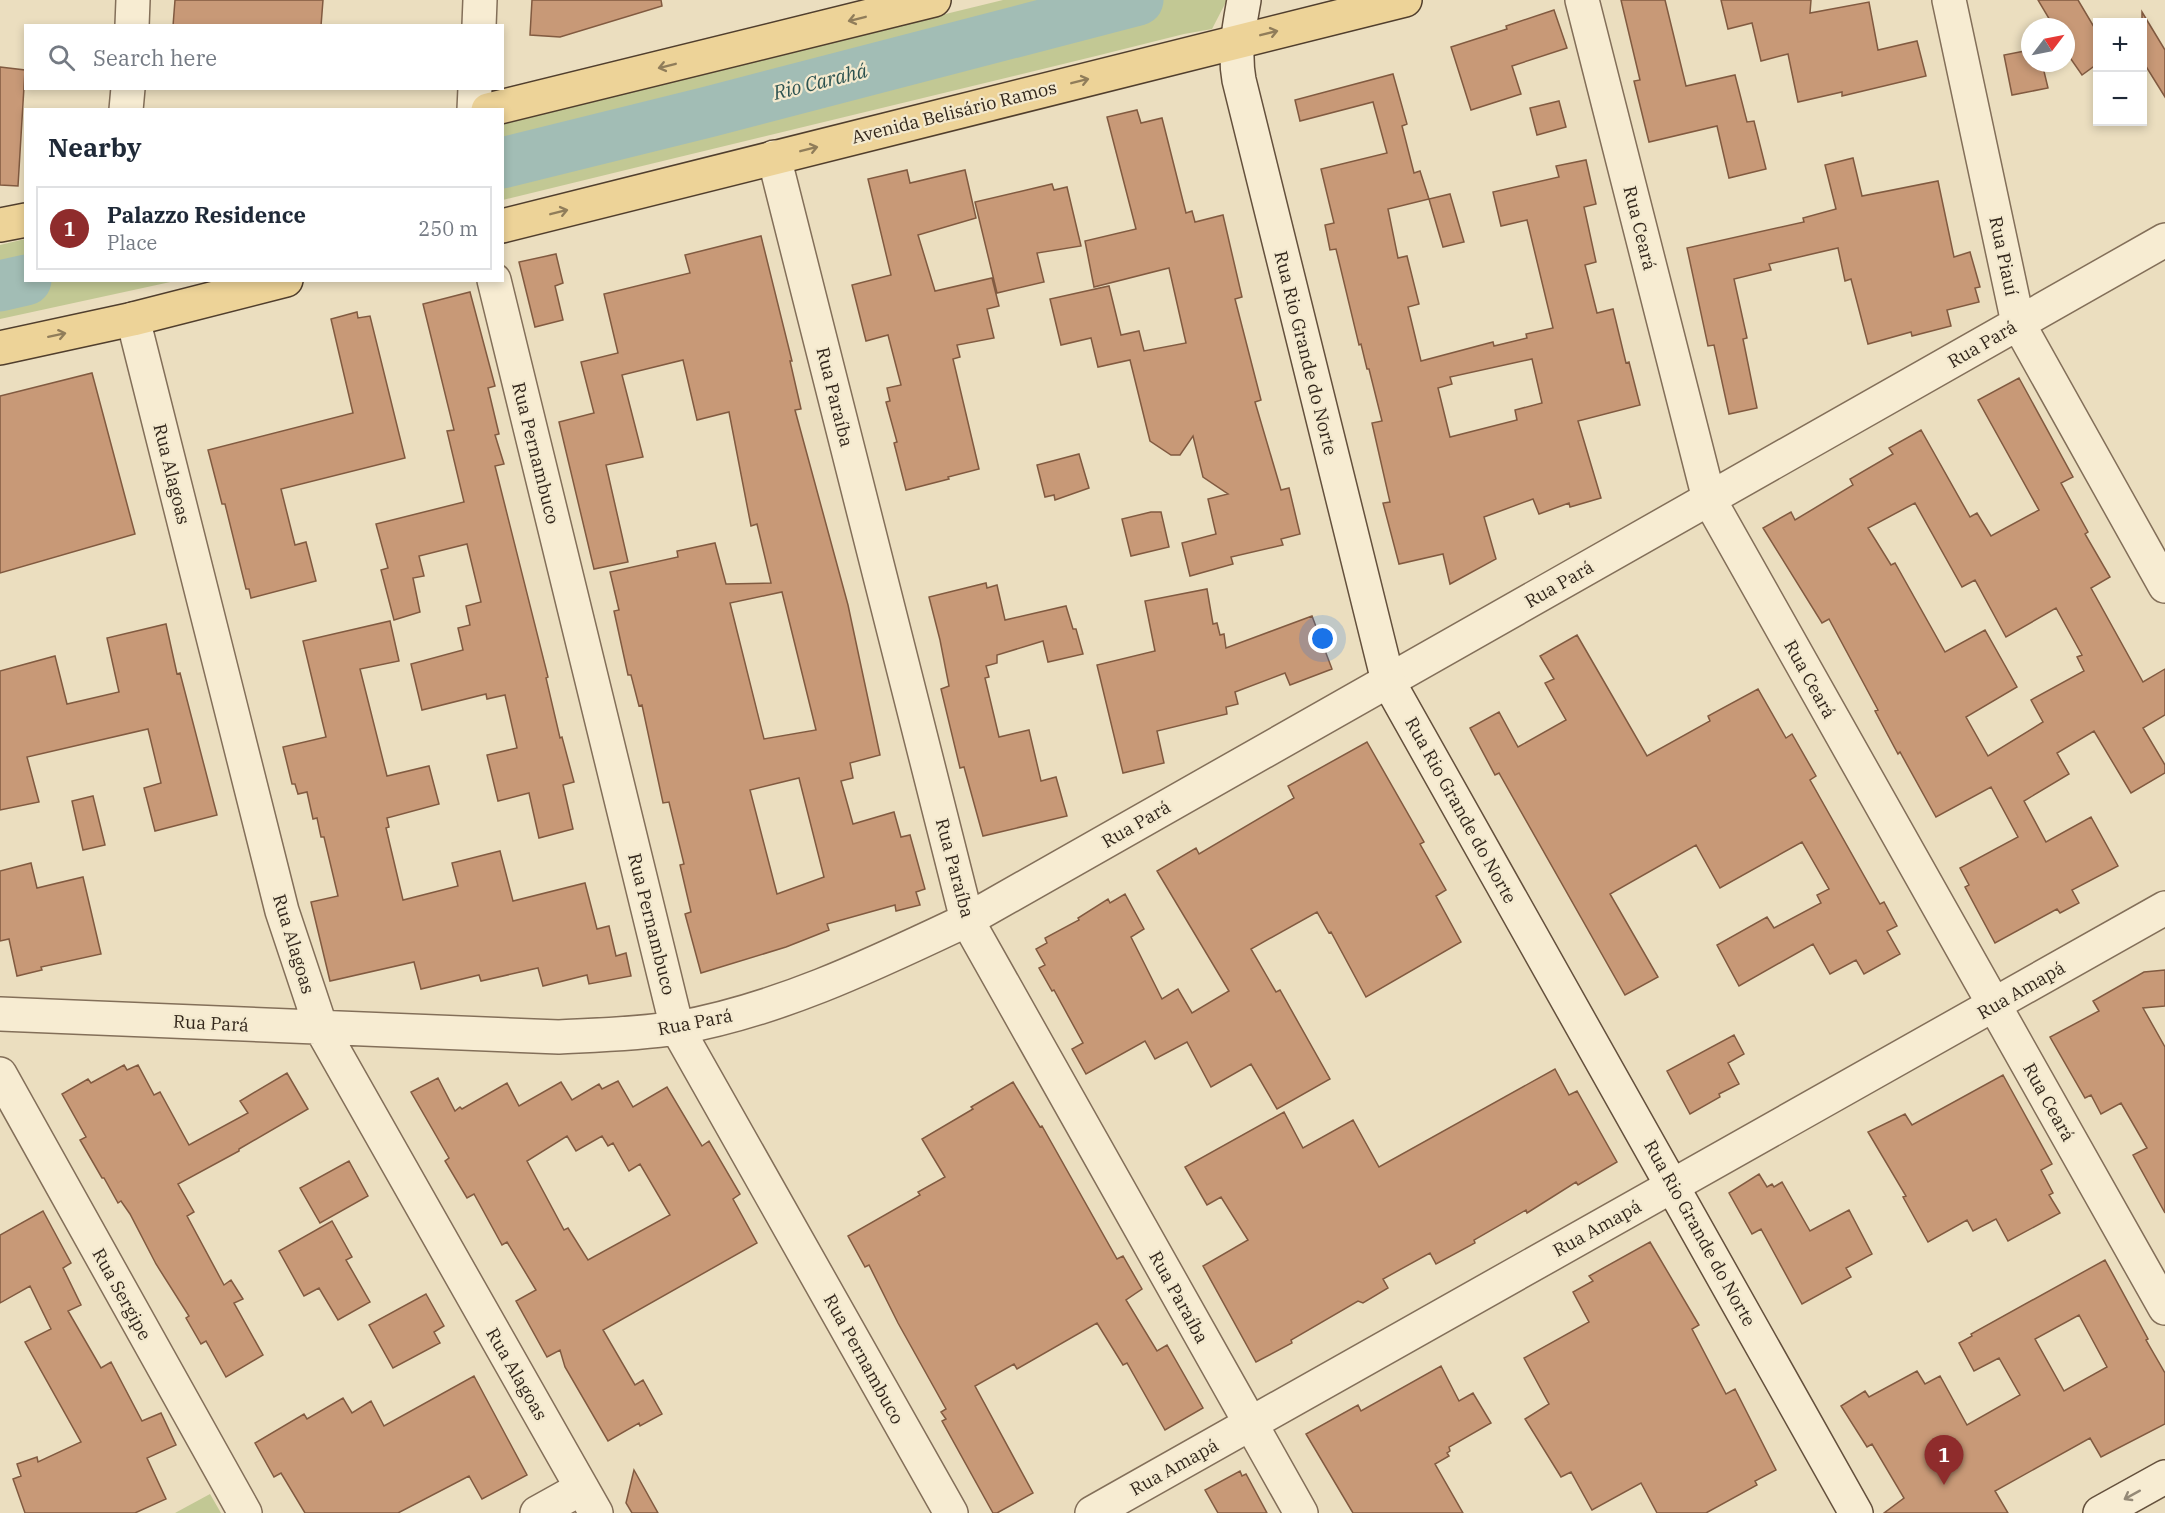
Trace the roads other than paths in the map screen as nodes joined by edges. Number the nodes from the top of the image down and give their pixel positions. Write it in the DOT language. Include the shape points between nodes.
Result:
graph roads {
  1 [pos="133,0"];
  2 [pos="480,0"];
  3 [pos="934,0"];
  4 [pos="1405,0"];
  5 [pos="1582,0"];
  6 [pos="1949,0"];
  7 [pos="893,5"];
  8 [pos="1240,20"];
  9 [pos="132,24"];
  10 [pos="478,24"];
  11 [pos="128,90"];
  12 [pos="475,90"];
  13 [pos="126,108"];
  14 [pos="474,108"];
  15 [pos="496,108"];
  16 [pos="774,158"];
  17 [pos="24,220"];
  18 [pos="0,225"];
  19 [pos="504,226"];
  20 [pos="2165,240"];
  21 [pos="278,282"];
  22 [pos="494,282"];
  23 [pos="133,319"];
  24 [pos="2018,323"];
  25 [pos="0,348"];
  26 [pos="1709,499"];
  27 [pos="2165,586"];
  28 [pos="1388,681"];
  29 [pos="2165,908"];
  30 [pos="967,920"];
  31 [pos="1995,1005"];
  32 [pos="0,1014"];
  33 [pos="321,1028"];
  34 [pos="677,1028"];
  35 [pos="0,1074"];
  36 [pos="1672,1185"];
  37 [pos="2165,1308"];
  38 [pos="1250,1423"];
  39 [pos="2165,1477"];
  40 [pos="589,1500"];
  41 [pos="245,1513"];
  42 [pos="537,1513"];
  43 [pos="951,1513"];
  44 [pos="1092,1513"];
  45 [pos="1301,1513"];
  46 [pos="1856,1513"];
  47 [pos="2100,1513"];
  1 -- 9 [label="street"];
  2 -- 10 [label="street"];
  3 -- 7 [label="main road"];
  8 -- 4 [label="main road, Avenida Belisário Ramos, one-way"];
  5 -- 26 [label="street, Rua Ceará"];
  6 -- 24 [label="street, Rua Piauí"];
  7 -- 15 [label="main road, one-way"];
  16 -- 8 [label="main road, Avenida Belisário Ramos, one-way"];
  8 -- 28 [label="street, Rua Rio Grande do Norte" via="1235,60 1243,100"];
  11 -- 13 [label="street"];
  12 -- 14 [label="street"];
  19 -- 16 [label="main road, Avenida Belisário Ramos, one-way"];
  16 -- 30 [label="street, Rua Paraíba"];
  17 -- 18 [label="main road"];
  20 -- 24 [label="street, Rua Pará"];
  21 -- 23 [label="main road"];
  22 -- 34 [label="street, Rua Pernambuco"];
  25 -- 23 [label="main road, one-way"];
  23 -- 33 [label="street, Rua Alagoas" via="282,911"];
  24 -- 26 [label="street, Rua Pará"];
  24 -- 27 [label="street, Rua Piauí"];
  26 -- 28 [label="street, Rua Pará"];
  26 -- 31 [label="street, Rua Ceará"];
  28 -- 30 [label="street, Rua Pará"];
  28 -- 36 [label="street, Rua Rio Grande do Norte"];
  29 -- 31 [label="street, Rua Amapá"];
  30 -- 34 [label="street, Rua Pará" via="806,991 739,1014"];
  30 -- 38 [label="street, Rua Paraíba"];
  31 -- 36 [label="street, Rua Amapá"];
  31 -- 37 [label="street, Rua Ceará"];
  32 -- 33 [label="street, Rua Pará"];
  33 -- 34 [label="street, Rua Pará" via="559,1037"];
  33 -- 40 [label="street, Rua Alagoas"];
  34 -- 43 [label="street, Rua Pernambuco"];
  35 -- 41 [label="street, Rua Sergipe"];
  36 -- 38 [label="street, Rua Amapá"];
  36 -- 46 [label="street, Rua Rio Grande do Norte"];
  38 -- 44 [label="street, Rua Amapá"];
  38 -- 45 [label="street, Rua Paraíba"];
  39 -- 47 [label="street, one-way"];
  40 -- 42 [label="street"];
}
